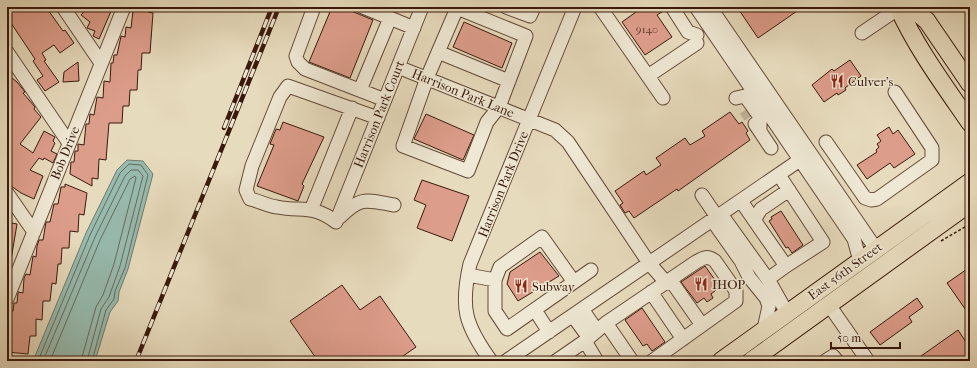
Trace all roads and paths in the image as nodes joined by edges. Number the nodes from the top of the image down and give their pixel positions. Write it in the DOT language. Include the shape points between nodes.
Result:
graph roads {
  1 [pos="63,7"];
  2 [pos="124,7"];
  3 [pos="314,7"];
  4 [pos="363,7"];
  5 [pos="422,7"];
  6 [pos="506,7"];
  7 [pos="534,7"];
  8 [pos="574,7"];
  9 [pos="672,7"];
  10 [pos="696,7"];
  11 [pos="710,7"];
  12 [pos="903,7"];
  13 [pos="606,9"];
  14 [pos="390,18"];
  15 [pos="414,28"];
  16 [pos="862,33"];
  17 [pos="7,52"];
  18 [pos="438,52"];
  19 [pos="101,63"];
  20 [pos="398,66"];
  21 [pos="648,76"];
  22 [pos="427,78"];
  23 [pos="509,81"];
  24 [pos="970,84"];
  25 [pos="360,90"];
  26 [pos="895,92"];
  27 [pos="663,98"];
  28 [pos="385,100"];
  29 [pos="347,106"];
  30 [pos="499,107"];
  31 [pos="378,118"];
  32 [pos="528,119"];
  33 [pos="970,123"];
  34 [pos="760,131"];
  35 [pos="826,142"];
  36 [pos="69,143"];
  37 [pos="771,148"];
  38 [pos="805,157"];
  39 [pos="779,175"];
  40 [pos="970,182"];
  41 [pos="789,190"];
  42 [pos="7,193"];
  43 [pos="702,195"];
  44 [pos="741,201"];
  45 [pos="970,204"];
  46 [pos="394,206"];
  47 [pos="311,210"];
  48 [pos="717,217"];
  49 [pos="754,220"];
  50 [pos="336,222"];
  51 [pos="34,232"];
  52 [pos="876,250"];
  53 [pos="860,261"];
  54 [pos="649,263"];
  55 [pos="786,266"];
  56 [pos="591,270"];
  57 [pos="468,275"];
  58 [pos="768,279"];
  59 [pos="495,280"];
  60 [pos="574,282"];
  61 [pos="667,282"];
  62 [pos="651,292"];
  63 [pos="7,299"];
  64 [pos="828,305"];
  65 [pos="535,310"];
  66 [pos="577,312"];
  67 [pos="787,313"];
  68 [pos="702,325"];
  69 [pos="764,329"];
  70 [pos="549,332"];
  71 [pos="594,333"];
  72 [pos="684,339"];
  73 [pos="491,361"];
  74 [pos="506,361"];
  75 [pos="556,361"];
  76 [pos="597,361"];
  77 [pos="632,361"];
  78 [pos="652,361"];
  79 [pos="721,361"];
  80 [pos="742,361"];
  81 [pos="751,361"];
  82 [pos="825,361"];
  83 [pos="837,361"];
  84 [pos="868,361"];
  1 -- 19 [label="street"];
  2 -- 19 [label="street, Bob Drive"];
  3 -- 25 [label="street" via="296,56 298,62 306,69"];
  4 -- 14 [label="street"];
  5 -- 15 [label="street, Harrison Park Court"];
  6 -- 7 [label="street" via="530,16"];
  8 -- 32 [label="street, Harrison Park Drive"];
  9 -- 21 [label="street" via="688,32 697,39"];
  10 -- 38 [label="street"];
  11 -- 38 [label="street"];
  12 -- 16 [label="street"];
  12 -- 24 [label="main road" via="927,21"];
  12 -- 33 [label="main road" via="909,31"];
  13 -- 21 [label="street"];
  14 -- 15 [label="street"];
  14 -- 25 [label="street"];
  15 -- 20 [label="street, Harrison Park Court"];
  17 -- 36 [label="street"];
  18 -- 22 [label="street"];
  18 -- 23 [label="street"];
  18 -- 23 [label="street" via="457,8 526,36"];
  19 -- 36 [label="street, Bob Drive"];
  20 -- 22 [label="street, Harrison Park Lane"];
  20 -- 28 [label="street, Harrison Park Court"];
  21 -- 27 [label="street"];
  22 -- 30 [label="street, Harrison Park Lane"];
  22 -- 30 [label="street" via="403,146 468,171 486,122"];
  23 -- 30 [label="street"];
  25 -- 28 [label="street"];
  26 -- 35 [label="street" via="932,148 932,160 877,199 871,200 865,198"];
  28 -- 31 [label="street, Harrison Park Court"];
  29 -- 31 [label="street"];
  29 -- 47 [label="street"];
  29 -- 47 [label="street" via="288,86 280,97 252,166 246,190 250,199 277,207"];
  30 -- 32 [label="street, Harrison Park Lane"];
  31 -- 50 [label="street, Harrison Park Court"];
  32 -- 54 [label="street, Harrison Park Lane" via="555,130 568,142"];
  32 -- 57 [label="street, Harrison Park Drive" via="470,264"];
  34 -- 34 [label="street" via="747,113 734,95 744,96 760,117"];
  34 -- 37 [label="street"];
  36 -- 51 [label="street, Bob Drive"];
  38 -- 39 [label="street"];
  38 -- 52 [label="street"];
  38 -- 53 [label="street" via="854,239"];
  39 -- 41 [label="street"];
  39 -- 44 [label="street"];
  40 -- 52 [label="main road, East 56th Street"];
  41 -- 49 [label="street" via="760,209"];
  41 -- 55 [label="street" via="823,242"];
  42 -- 51 [label="street"];
  43 -- 48 [label="street"];
  44 -- 48 [label="street"];
  44 -- 49 [label="street"];
  45 -- 64 [label="main road, East 56th Street"];
  46 -- 50 [label="street" via="370,201 358,202"];
  47 -- 50 [label="street" via="324,212"];
  48 -- 54 [label="street"];
  48 -- 58 [label="street"];
  48 -- 69 [label="street" via="749,277 770,306"];
  49 -- 55 [label="street"];
  51 -- 63 [label="street, Bob Drive"];
  52 -- 53 [label="main road, East 56th Street"];
  53 -- 64 [label="main road" via="853,276 827,295"];
  53 -- 67 [label="main road, East 56th Street"];
  54 -- 61 [label="street, Harrison Park Lane"];
  54 -- 66 [label="street"];
  55 -- 58 [label="street"];
  56 -- 60 [label="street"];
  57 -- 59 [label="street"];
  57 -- 73 [label="street, Harrison Park Drive" via="464,300 467,317 473,333"];
  58 -- 67 [label="street"];
  59 -- 60 [label="street" via="500,267 542,237"];
  59 -- 65 [label="street" via="495,311 507,329"];
  60 -- 65 [label="street"];
  61 -- 62 [label="street"];
  61 -- 68 [label="street, Harrison Park Lane" via="674,285"];
  61 -- 68 [label="street" via="704,258 715,261 736,291 736,301"];
  62 -- 71 [label="street"];
  62 -- 72 [label="street"];
  64 -- 81 [label="main road, East 56th Street"];
  64 -- 84 [label="street"];
  65 -- 70 [label="street"];
  66 -- 70 [label="street"];
  66 -- 71 [label="street"];
  67 -- 69 [label="main road, East 56th Street"];
  67 -- 80 [label="main road" via="787,323 753,349"];
  68 -- 72 [label="street"];
  69 -- 79 [label="main road, East 56th Street"];
  70 -- 74 [label="street"];
  71 -- 75 [label="street"];
  71 -- 76 [label="street"];
  71 -- 77 [label="street"];
  72 -- 78 [label="street"];
  82 -- 83 [label="street" via="833,356"];
}
